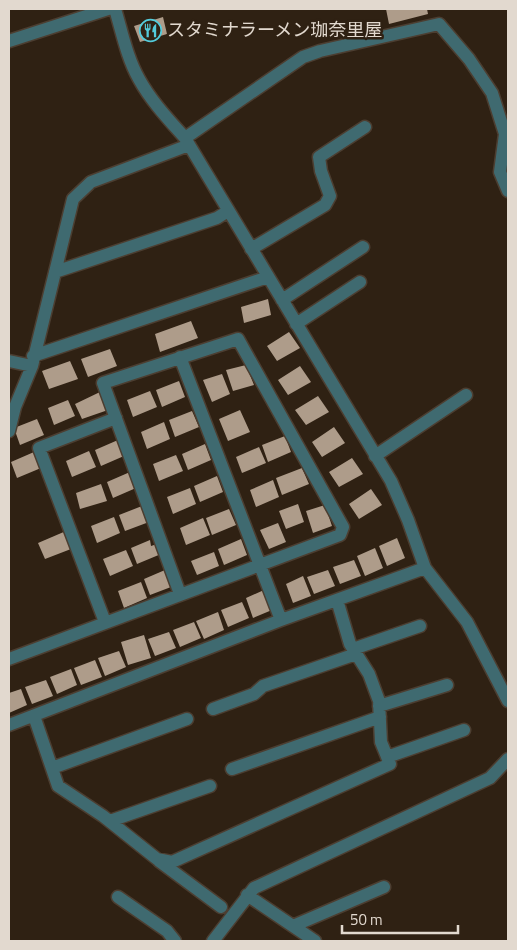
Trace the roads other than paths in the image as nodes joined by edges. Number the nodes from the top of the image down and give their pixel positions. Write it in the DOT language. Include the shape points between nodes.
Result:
graph roads {
  1 [pos="108,9"];
  2 [pos="115,9"];
  3 [pos="9,42"];
  4 [pos="365,127"];
  5 [pos="187,142"];
  6 [pos="508,191"];
  7 [pos="228,211"];
  8 [pos="363,247"];
  9 [pos="251,249"];
  10 [pos="55,272"];
  11 [pos="268,277"];
  12 [pos="360,282"];
  13 [pos="282,300"];
  14 [pos="296,324"];
  15 [pos="180,357"];
  16 [pos="9,361"];
  17 [pos="32,361"];
  18 [pos="466,396"];
  19 [pos="116,418"];
  20 [pos="9,430"];
  21 [pos="375,456"];
  22 [pos="259,565"];
  23 [pos="424,568"];
  24 [pos="180,594"];
  25 [pos="337,600"];
  26 [pos="281,620"];
  27 [pos="105,622"];
  28 [pos="420,626"];
  29 [pos="355,651"];
  30 [pos="9,659"];
  31 [pos="447,685"];
  32 [pos="508,701"];
  33 [pos="213,709"];
  34 [pos="380,711"];
  35 [pos="34,716"];
  36 [pos="187,719"];
  37 [pos="9,725"];
  38 [pos="464,730"];
  39 [pos="387,757"];
  40 [pos="508,759"];
  41 [pos="52,768"];
  42 [pos="232,769"];
  43 [pos="210,786"];
  44 [pos="110,821"];
  45 [pos="157,859"];
  46 [pos="384,887"];
  47 [pos="247,895"];
  48 [pos="118,897"];
  49 [pos="221,907"];
  50 [pos="293,926"];
  51 [pos="175,941"];
  52 [pos="213,941"];
  53 [pos="314,941"];
  1 -- 3 [label="street"];
  2 -- 5 [label="street" via="139,80"];
  4 -- 9 [label="street" via="319,157 330,196 325,205"];
  5 -- 6 [label="street" via="303,57 439,24 469,59 492,94 505,134 500,172"];
  5 -- 7 [label="street"];
  5 -- 10 [label="street" via="90,182 73,199"];
  7 -- 9 [label="street"];
  7 -- 10 [label="street" via="217,218"];
  8 -- 13 [label="street"];
  9 -- 11 [label="street"];
  10 -- 17 [label="street"];
  11 -- 13 [label="street"];
  11 -- 17 [label="street"];
  12 -- 14 [label="street"];
  13 -- 14 [label="street"];
  14 -- 21 [label="street"];
  15 -- 19 [label="street" via="103,383"];
  15 -- 22 [label="street"];
  15 -- 22 [label="street" via="238,339 343,527 340,535"];
  16 -- 17 [label="street"];
  17 -- 20 [label="street"];
  18 -- 21 [label="street"];
  19 -- 24 [label="street"];
  19 -- 27 [label="street" via="39,448"];
  21 -- 23 [label="street" via="391,481"];
  22 -- 24 [label="street"];
  22 -- 26 [label="street"];
  23 -- 25 [label="street"];
  23 -- 32 [label="street" via="467,622"];
  24 -- 27 [label="street"];
  25 -- 26 [label="street"];
  25 -- 29 [label="street"];
  26 -- 35 [label="street"];
  27 -- 30 [label="street"];
  28 -- 29 [label="street"];
  29 -- 33 [label="street"];
  29 -- 34 [label="street" via="369,674"];
  31 -- 34 [label="street"];
  34 -- 39 [label="street" via="381,742"];
  34 -- 42 [label="street"];
  35 -- 37 [label="street"];
  35 -- 41 [label="street"];
  36 -- 41 [label="street"];
  38 -- 39 [label="street"];
  39 -- 45 [label="street" via="390,764 172,862"];
  40 -- 47 [label="street" via="490,778 254,888"];
  41 -- 44 [label="street" via="58,786"];
  43 -- 44 [label="street"];
  44 -- 45 [label="street"];
  45 -- 49 [label="street"];
  46 -- 50 [label="street"];
  47 -- 50 [label="street"];
  47 -- 52 [label="street"];
  48 -- 51 [label="street" via="167,931"];
  50 -- 53 [label="street"];
}
